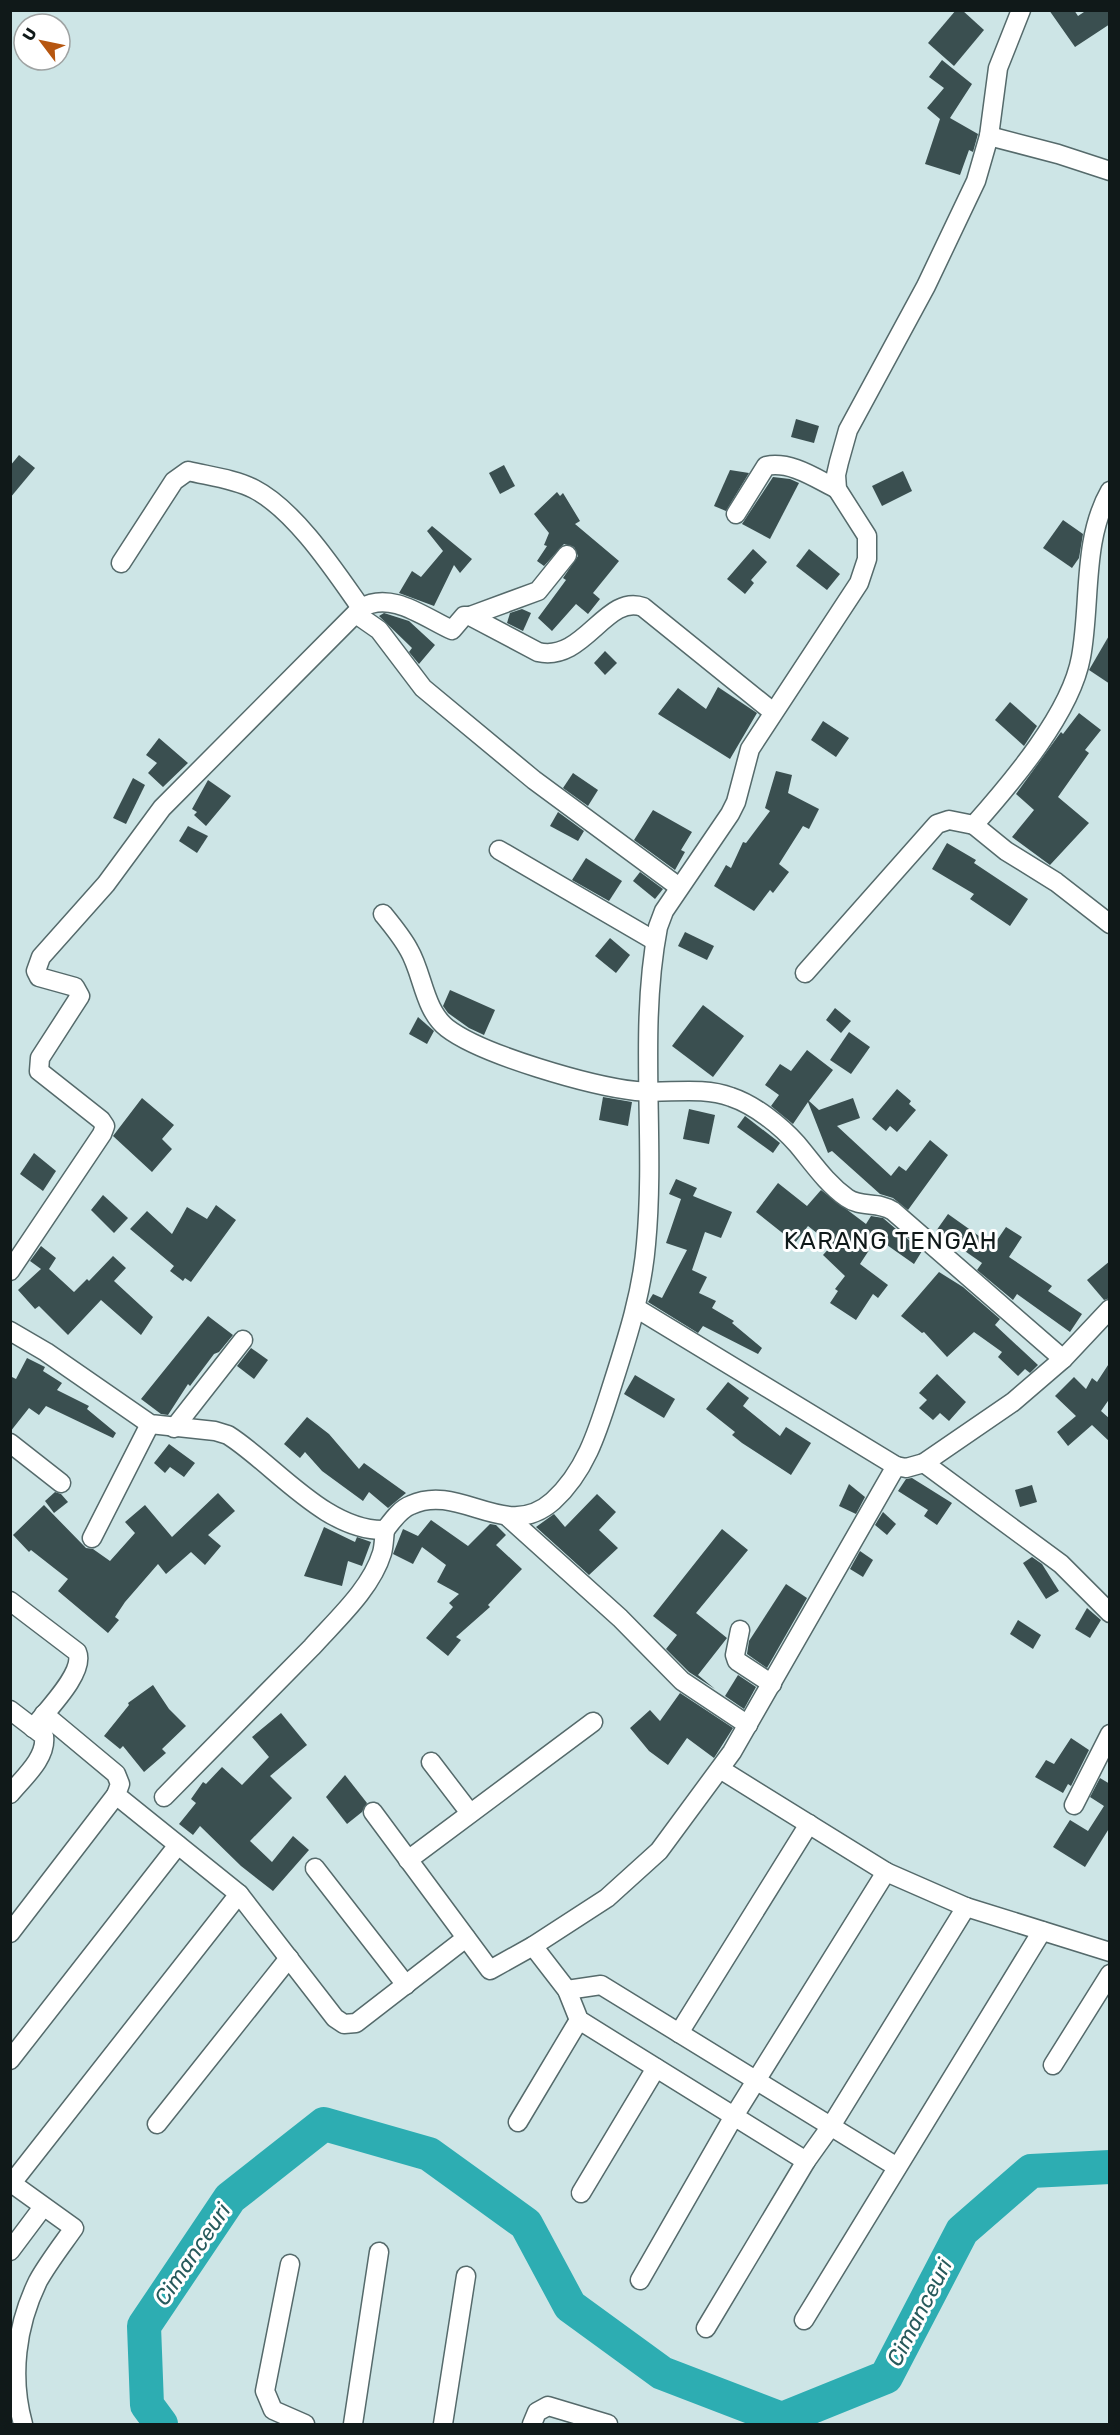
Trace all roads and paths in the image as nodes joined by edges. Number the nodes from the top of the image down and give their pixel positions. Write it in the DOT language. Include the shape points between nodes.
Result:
graph roads {
  1 [pos="1021,10"];
  2 [pos="989,136"];
  3 [pos="1110,171"];
  4 [pos="837,489"];
  5 [pos="1110,491"];
  6 [pos="736,514"];
  7 [pos="567,555"];
  8 [pos="121,563"];
  9 [pos="359,611"];
  10 [pos="470,616"];
  11 [pos="773,712"];
  12 [pos="974,825"];
  13 [pos="499,850"];
  14 [pos="679,887"];
  15 [pos="383,914"];
  16 [pos="1110,924"];
  17 [pos="655,941"];
  18 [pos="805,973"];
  19 [pos="650,1092"];
  20 [pos="10,1271"];
  21 [pos="636,1308"];
  22 [pos="1110,1309"];
  23 [pos="10,1332"];
  24 [pos="243,1340"];
  25 [pos="1063,1359"];
  26 [pos="150,1424"];
  27 [pos="174,1428"];
  28 [pos="10,1443"];
  29 [pos="924,1463"];
  30 [pos="896,1466"];
  31 [pos="61,1483"];
  32 [pos="509,1518"];
  33 [pos="385,1530"];
  34 [pos="92,1538"];
  35 [pos="10,1601"];
  36 [pos="1110,1612"];
  37 [pos="740,1630"];
  38 [pos="772,1683"];
  39 [pos="10,1710"];
  40 [pos="39,1721"];
  41 [pos="593,1722"];
  42 [pos="748,1725"];
  43 [pos="1110,1734"];
  44 [pos="430,1762"];
  45 [pos="720,1769"];
  46 [pos="10,1794"];
  47 [pos="116,1796"];
  48 [pos="164,1797"];
  49 [pos="1074,1805"];
  50 [pos="373,1812"];
  51 [pos="470,1813"];
  52 [pos="809,1824"];
  53 [pos="178,1845"];
  54 [pos="408,1860"];
  55 [pos="315,1868"];
  56 [pos="886,1872"];
  57 [pos="239,1893"];
  58 [pos="966,1906"];
  59 [pos="1042,1931"];
  60 [pos="10,1933"];
  61 [pos="466,1938"];
  62 [pos="533,1946"];
  63 [pos="1110,1952"];
  64 [pos="289,1958"];
  65 [pos="1110,1974"];
  66 [pos="406,1984"];
  67 [pos="567,1990"];
  68 [pos="579,2020"];
  69 [pos="679,2032"];
  70 [pos="10,2060"];
  71 [pos="1053,2065"];
  72 [pos="656,2068"];
  73 [pos="756,2080"];
  74 [pos="734,2116"];
  75 [pos="518,2122"];
  76 [pos="157,2124"];
  77 [pos="831,2126"];
  78 [pos="806,2161"];
  79 [pos="897,2167"];
  80 [pos="11,2182"];
  81 [pos="582,2193"];
  82 [pos="43,2207"];
  83 [pos="10,2251"];
  84 [pos="380,2252"];
  85 [pos="290,2264"];
  86 [pos="466,2276"];
  87 [pos="640,2280"];
  88 [pos="804,2320"];
  89 [pos="706,2328"];
  90 [pos="14,2354"];
  91 [pos="23,2424"];
  92 [pos="304,2424"];
  93 [pos="353,2424"];
  94 [pos="443,2424"];
  95 [pos="532,2424"];
  96 [pos="608,2424"];
  1 -- 2 [label="street" via="998,68"];
  2 -- 3 [label="street"];
  2 -- 4 [label="street" via="976,181 954,230 848,430 836,475"];
  4 -- 6 [label="street" via="789,466 766,466"];
  4 -- 11 [label="street" via="867,536 867,559 859,583"];
  5 -- 12 [label="street" via="1095,528 1081,656 1065,706"];
  7 -- 10 [label="street" via="538,591"];
  8 -- 9 [label="street" via="174,481 188,471 254,489 273,502 324,556"];
  9 -- 10 [label="street" via="369,603 384,601 452,630 464,616"];
  9 -- 14 [label="street" via="379,630 423,688 534,780"];
  9 -- 20 [label="street" via="162,808 106,884 41,957 36,971 39,977 75,987 80,996 40,1058 39,1071 105,1126"];
  10 -- 11 [label="street" via="547,654 568,649 614,612 635,604"];
  11 -- 14 [label="street" via="750,749 730,814"];
  12 -- 16 [label="street"];
  12 -- 18 [label="street" via="949,820 937,824"];
  13 -- 17 [label="street"];
  14 -- 17 [label="street" via="664,911"];
  15 -- 19 [label="street" via="410,951 426,996 446,1027 535,1066 591,1082"];
  17 -- 19 [label="street" via="646,1054"];
  19 -- 21 [label="street" via="646,1246"];
  19 -- 25 [label="street" via="705,1092 748,1105 796,1143 818,1172 848,1198 856,1203 884,1205 893,1211"];
  21 -- 30 [label="street"];
  21 -- 32 [label="street" via="597,1434 575,1477 536,1513"];
  22 -- 25 [label="street"];
  23 -- 26 [label="street" via="46,1352"];
  24 -- 27 [label="street"];
  25 -- 29 [label="street" via="1013,1402"];
  26 -- 27 [label="street"];
  26 -- 34 [label="street"];
  27 -- 33 [label="street" via="228,1435 324,1510 360,1526"];
  28 -- 31 [label="street"];
  29 -- 30 [label="street" via="906,1468"];
  29 -- 36 [label="street" via="1061,1564"];
  30 -- 38 [label="street"];
  32 -- 33 [label="street" via="457,1502 429,1500 410,1505"];
  32 -- 42 [label="street" via="620,1618 682,1681"];
  33 -- 48 [label="street" via="382,1552 372,1574 334,1622"];
  35 -- 40 [label="street" via="77,1652 80,1660 77,1672"];
  37 -- 38 [label="street" via="737,1661"];
  38 -- 42 [label="street"];
  39 -- 40 [label="street"];
  40 -- 46 [label="street" via="44,1736 42,1753"];
  40 -- 47 [label="street" via="116,1774 120,1784"];
  41 -- 51 [label="street"];
  42 -- 45 [label="street"];
  43 -- 49 [label="street"];
  44 -- 51 [label="street"];
  45 -- 52 [label="street"];
  45 -- 62 [label="street" via="659,1851 639,1871 607,1898"];
  47 -- 53 [label="street"];
  47 -- 60 [label="street"];
  50 -- 54 [label="street"];
  51 -- 54 [label="street"];
  52 -- 56 [label="street"];
  52 -- 69 [label="street"];
  53 -- 57 [label="street"];
  53 -- 70 [label="street"];
  54 -- 61 [label="street"];
  55 -- 66 [label="street"];
  56 -- 58 [label="street"];
  56 -- 73 [label="street"];
  57 -- 64 [label="street"];
  57 -- 80 [label="street"];
  58 -- 59 [label="street"];
  58 -- 77 [label="street"];
  59 -- 63 [label="street"];
  59 -- 79 [label="street"];
  61 -- 62 [label="street" via="490,1970"];
  61 -- 66 [label="street"];
  62 -- 67 [label="street"];
  64 -- 66 [label="street" via="335,2018 344,2024 356,2023"];
  64 -- 76 [label="street"];
  65 -- 71 [label="street"];
  67 -- 68 [label="street"];
  67 -- 69 [label="street" via="601,1985"];
  68 -- 72 [label="street"];
  68 -- 75 [label="street"];
  69 -- 73 [label="street"];
  72 -- 74 [label="street"];
  72 -- 81 [label="street"];
  73 -- 74 [label="street"];
  73 -- 77 [label="street"];
  74 -- 78 [label="street"];
  74 -- 87 [label="street"];
  77 -- 78 [label="street"];
  77 -- 79 [label="street"];
  78 -- 89 [label="street"];
  79 -- 88 [label="street"];
  80 -- 82 [label="street"];
  82 -- 83 [label="street"];
  82 -- 90 [label="street" via="74,2228 39,2281"];
  84 -- 93 [label="street"];
  85 -- 92 [label="street" via="265,2391 273,2410"];
  86 -- 94 [label="street"];
  90 -- 91 [label="street"];
  95 -- 96 [label="street" via="537,2412 548,2406"];
}
